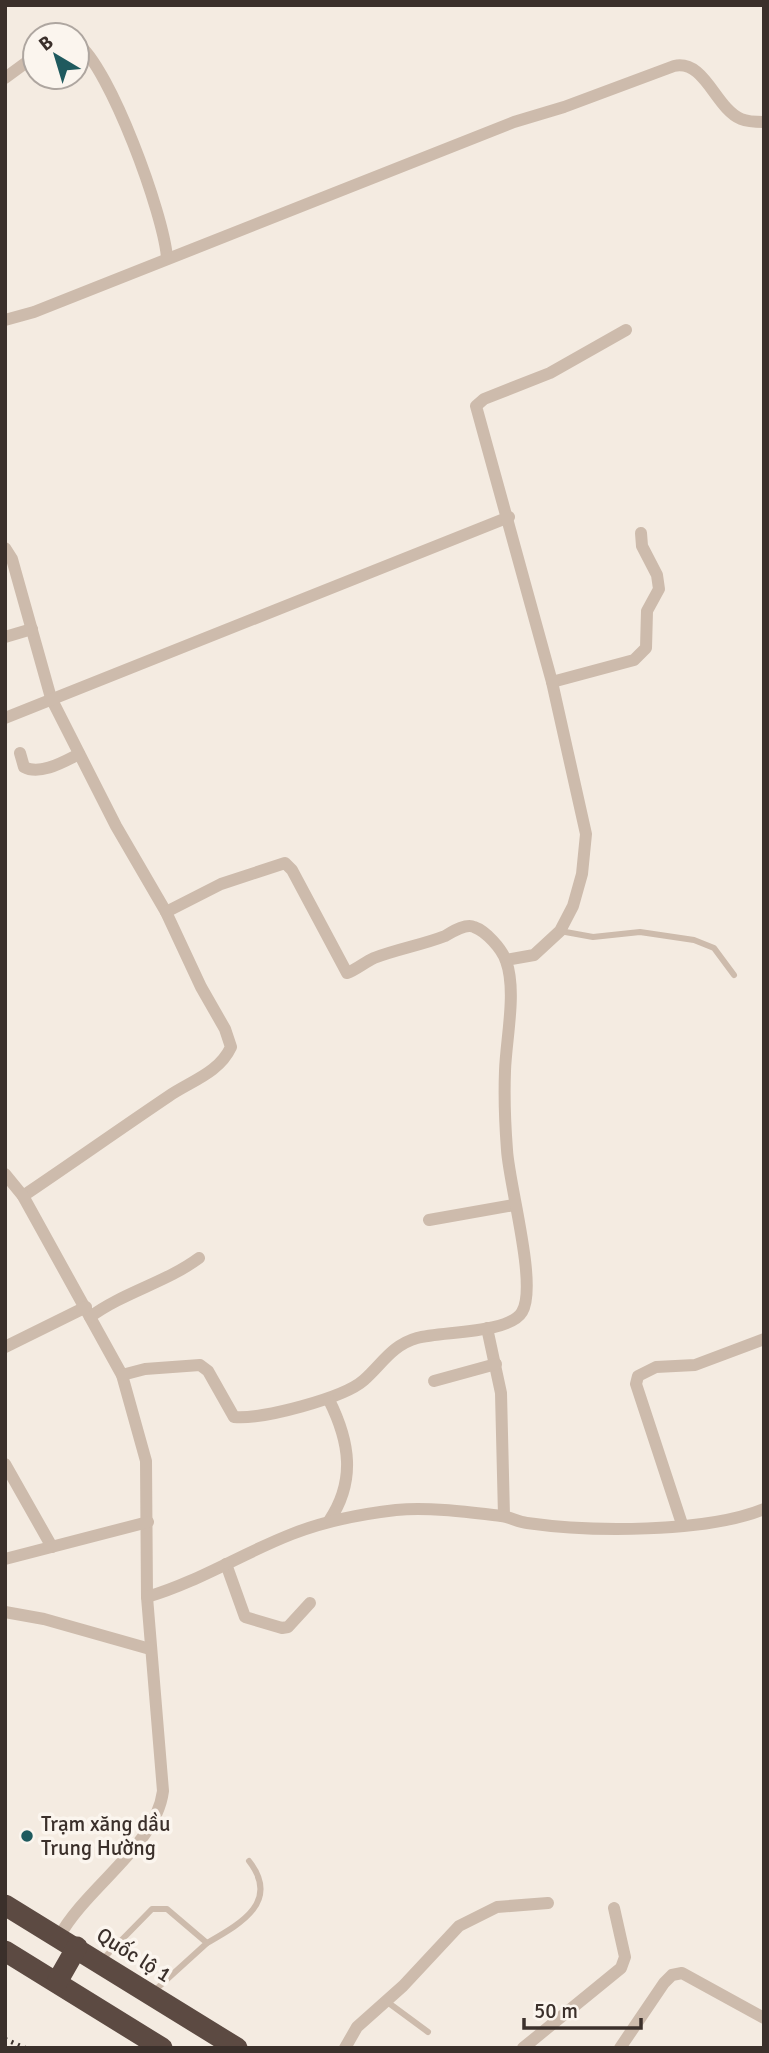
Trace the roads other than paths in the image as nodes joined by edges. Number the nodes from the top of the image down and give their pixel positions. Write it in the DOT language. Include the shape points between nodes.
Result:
graph roads {
  1 [pos="91,59"];
  2 [pos="21,66"];
  3 [pos="5,78"];
  4 [pos="764,122"];
  5 [pos="167,258"];
  6 [pos="5,320"];
  7 [pos="626,330"];
  8 [pos="509,517"];
  9 [pos="641,533"];
  10 [pos="5,548"];
  11 [pos="33,629"];
  12 [pos="5,637"];
  13 [pos="552,682"];
  14 [pos="51,698"];
  15 [pos="5,718"];
  16 [pos="20,753"];
  17 [pos="79,754"];
  18 [pos="166,912"];
  19 [pos="560,931"];
  20 [pos="506,960"];
  21 [pos="734,975"];
  22 [pos="5,1174"];
  23 [pos="23,1196"];
  24 [pos="514,1205"];
  25 [pos="429,1220"];
  26 [pos="199,1258"];
  27 [pos="88,1312"];
  28 [pos="487,1328"];
  29 [pos="764,1339"];
  30 [pos="5,1347"];
  31 [pos="496,1364"];
  32 [pos="122,1375"];
  33 [pos="434,1381"];
  34 [pos="329,1400"];
  35 [pos="5,1464"];
  36 [pos="764,1510"];
  37 [pos="504,1516"];
  38 [pos="329,1521"];
  39 [pos="148,1522"];
  40 [pos="682,1524"];
  41 [pos="52,1547"];
  42 [pos="5,1559"];
  43 [pos="226,1564"];
  44 [pos="147,1597"];
  45 [pos="310,1602"];
  46 [pos="5,1612"];
  47 [pos="150,1649"];
  48 [pos="249,1861"];
  49 [pos="548,1903"];
  50 [pos="5,1905"];
  51 [pos="614,1908"];
  52 [pos="68,1942"];
  53 [pos="207,1943"];
  54 [pos="5,1951"];
  55 [pos="100,1962"];
  56 [pos="57,1982"];
  57 [pos="151,1994"];
  58 [pos="386,2001"];
  59 [pos="764,2018"];
  60 [pos="428,2032"];
  61 [pos="162,2048"];
  62 [pos="237,2048"];
  63 [pos="345,2048"];
  64 [pos="523,2048"];
  65 [pos="620,2048"];
  1 -- 5 [label="street" via="137,149"];
  2 -- 3 [label="street"];
  4 -- 5 [label="street" via="740,119 685,63 514,122"];
  5 -- 6 [label="street"];
  7 -- 8 [label="street" via="550,373 475,406"];
  8 -- 13 [label="street"];
  8 -- 14 [label="street"];
  9 -- 13 [label="street" via="659,589 647,611 646,648 634,660"];
  10 -- 11 [label="street"];
  11 -- 12 [label="street"];
  11 -- 14 [label="street"];
  13 -- 19 [label="street" via="586,834 582,874"];
  14 -- 15 [label="street"];
  14 -- 17 [label="street"];
  16 -- 17 [label="street" via="24,767 30,770 51,767"];
  17 -- 18 [label="street"];
  18 -- 20 [label="street" via="221,884 285,863 346,973 374,958 471,925 488,936"];
  18 -- 23 [label="street" via="225,1029 231,1047 226,1059"];
  19 -- 20 [label="street" via="534,955"];
  19 -- 21 [label="lane" via="593,937 640,932 694,940 714,948"];
  20 -- 24 [label="street" via="510,999 505,1094"];
  22 -- 23 [label="street"];
  23 -- 27 [label="street"];
  24 -- 25 [label="street"];
  24 -- 28 [label="street" via="526,1269 526,1301 511,1322"];
  26 -- 27 [label="street" via="178,1273"];
  27 -- 30 [label="street"];
  27 -- 32 [label="street"];
  28 -- 31 [label="street"];
  28 -- 34 [label="street" via="404,1343 362,1382"];
  29 -- 40 [label="street" via="695,1365 656,1367 638,1376 636,1384"];
  31 -- 33 [label="street"];
  31 -- 37 [label="street" via="505,1458"];
  32 -- 34 [label="street" via="200,1365 236,1418"];
  32 -- 39 [label="street" via="146,1461"];
  34 -- 38 [label="street" via="344,1437 349,1468 340,1505"];
  35 -- 41 [label="street"];
  36 -- 40 [label="street" via="723,1521"];
  37 -- 38 [label="street" via="408,1510"];
  37 -- 40 [label="street" via="553,1526"];
  38 -- 43 [label="street"];
  39 -- 41 [label="street"];
  39 -- 44 [label="street"];
  41 -- 42 [label="street"];
  43 -- 44 [label="street"];
  43 -- 45 [label="street" via="242,1613 250,1620 288,1627"];
  44 -- 47 [label="street"];
  46 -- 47 [label="street"];
  47 -- 52 [label="street" via="161,1807 135,1847 81,1903"];
  48 -- 53 [label="lane" via="262,1881 262,1894 232,1928"];
  49 -- 58 [label="street" via="476,1915 450,1934"];
  50 -- 52 [label="highway, Quốc lộ 1"];
  51 -- 64 [label="street" via="625,1957 621,1968"];
  52 -- 55 [label="highway, Quốc lộ 1"];
  52 -- 56 [label="highway"];
  53 -- 55 [label="lane" via="160,1907 144,1915"];
  53 -- 57 [label="lane"];
  54 -- 56 [label="highway"];
  55 -- 57 [label="highway, Quốc lộ 1"];
  56 -- 61 [label="highway"];
  57 -- 62 [label="highway, Quốc lộ 1"];
  58 -- 60 [label="lane"];
  58 -- 63 [label="street" via="357,2027"];
  59 -- 65 [label="street" via="682,1973 672,1975"];
}
